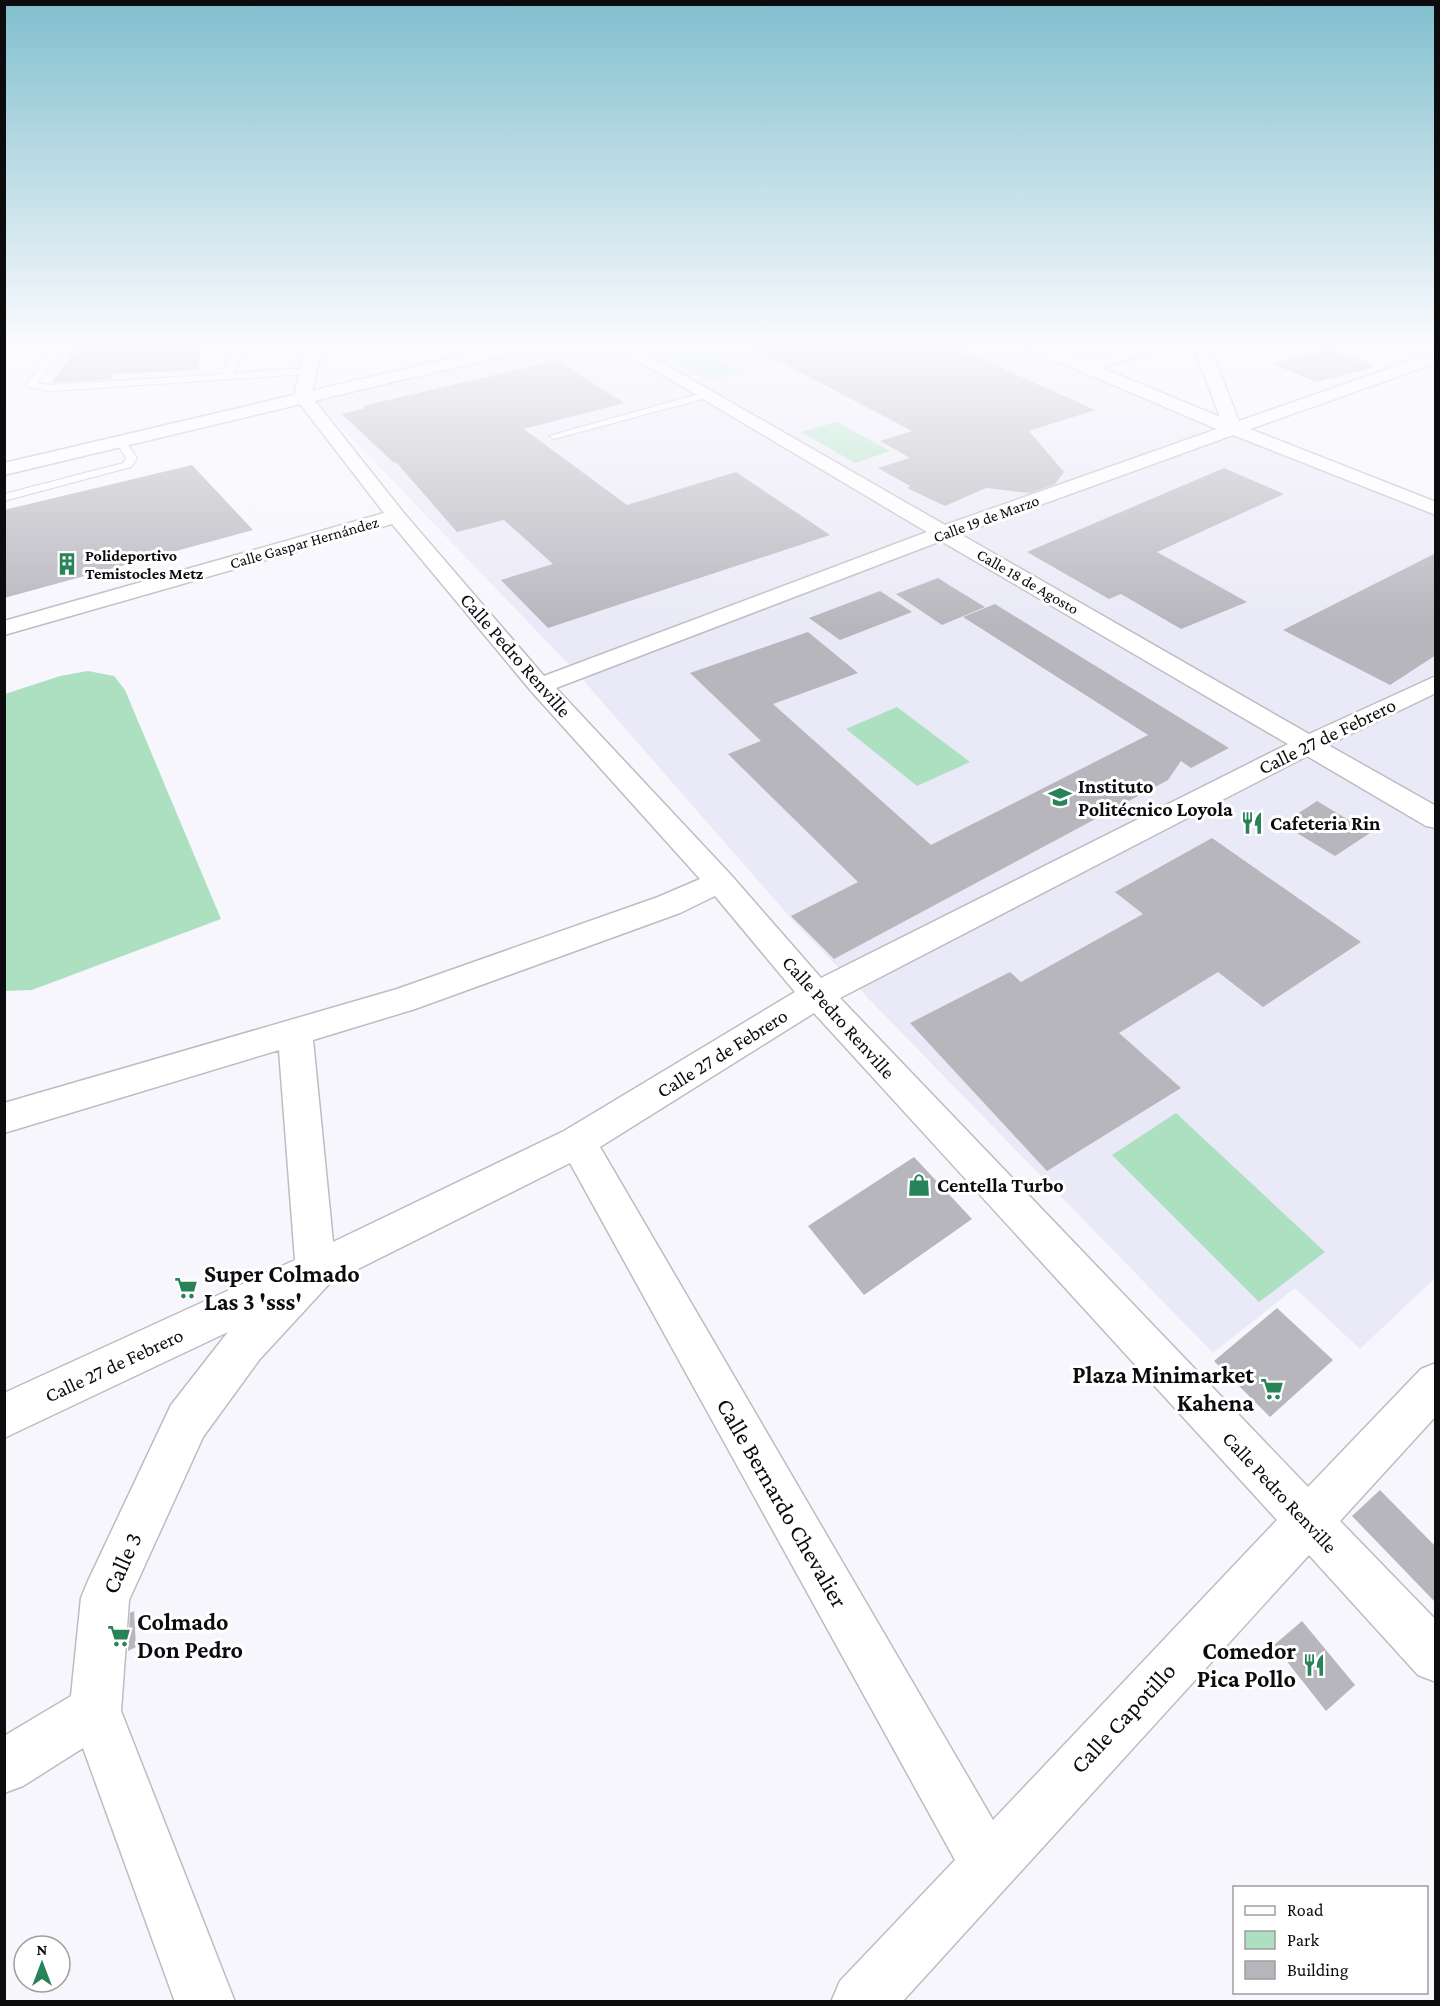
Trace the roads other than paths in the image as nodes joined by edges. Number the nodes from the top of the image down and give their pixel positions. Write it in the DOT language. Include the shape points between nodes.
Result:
graph roads {
  1 [pos="128,439"];
  2 [pos="343,439"];
  3 [pos="783,439"];
  4 [pos="1206,439"];
  5 [pos="1258,439"];
  6 [pos="120,441"];
  7 [pos="4,469"];
  8 [pos="4,498"];
  9 [pos="1433,506"];
  10 [pos="396,516"];
  11 [pos="945,532"];
  12 [pos="4,628"];
  13 [pos="1436,683"];
  14 [pos="540,686"];
  15 [pos="1307,745"];
  16 [pos="1436,819"];
  17 [pos="720,882"];
  18 [pos="817,995"];
  19 [pos="296,1032"];
  20 [pos="4,1118"];
  21 [pos="577,1142"];
  22 [pos="316,1270"];
  23 [pos="1436,1384"];
  24 [pos="4,1416"];
  25 [pos="1307,1522"];
  26 [pos="1436,1657"];
  27 [pos="95,1711"];
  28 [pos="4,1767"];
  29 [pos="987,1863"];
  30 [pos="205,2001"];
  31 [pos="861,2001"];
  1 -- 6 [label="street"];
  2 -- 10 [label="street, Calle Pedro Renville"];
  3 -- 11 [label="street, Calle 18 de Agosto"];
  4 -- 11 [label="street, Calle 19 de Marzo"];
  5 -- 9 [label="street"];
  6 -- 7 [label="street"];
  6 -- 8 [label="lane" via="132,458 127,465"];
  10 -- 12 [label="street, Calle Gaspar Hernández"];
  10 -- 14 [label="street, Calle Pedro Renville"];
  11 -- 14 [label="street, Calle 19 de Marzo"];
  11 -- 15 [label="street, Calle 18 de Agosto"];
  13 -- 15 [label="street, Calle 27 de Febrero"];
  14 -- 17 [label="street, Calle Pedro Renville"];
  15 -- 16 [label="street, Calle 18 de Agosto"];
  15 -- 18 [label="street, Calle 27 de Febrero"];
  17 -- 18 [label="street, Calle Pedro Renville"];
  17 -- 19 [label="street" via="403,1000"];
  18 -- 21 [label="street, Calle 27 de Febrero"];
  18 -- 25 [label="street, Calle Pedro Renville"];
  19 -- 20 [label="street"];
  19 -- 22 [label="street"];
  21 -- 22 [label="street, Calle 27 de Febrero"];
  21 -- 29 [label="street, Calle Bernardo Chevalier"];
  22 -- 24 [label="street, Calle 27 de Febrero"];
  22 -- 27 [label="street, Calle 3" via="244,1345 187,1421 105,1598"];
  23 -- 25 [label="street, Calle Capotillo"];
  25 -- 26 [label="street, Calle Pedro Renville"];
  25 -- 29 [label="street, Calle Capotillo"];
  27 -- 28 [label="street"];
  27 -- 30 [label="street, Calle 3"];
  29 -- 31 [label="street, Calle Capotillo"];
}
